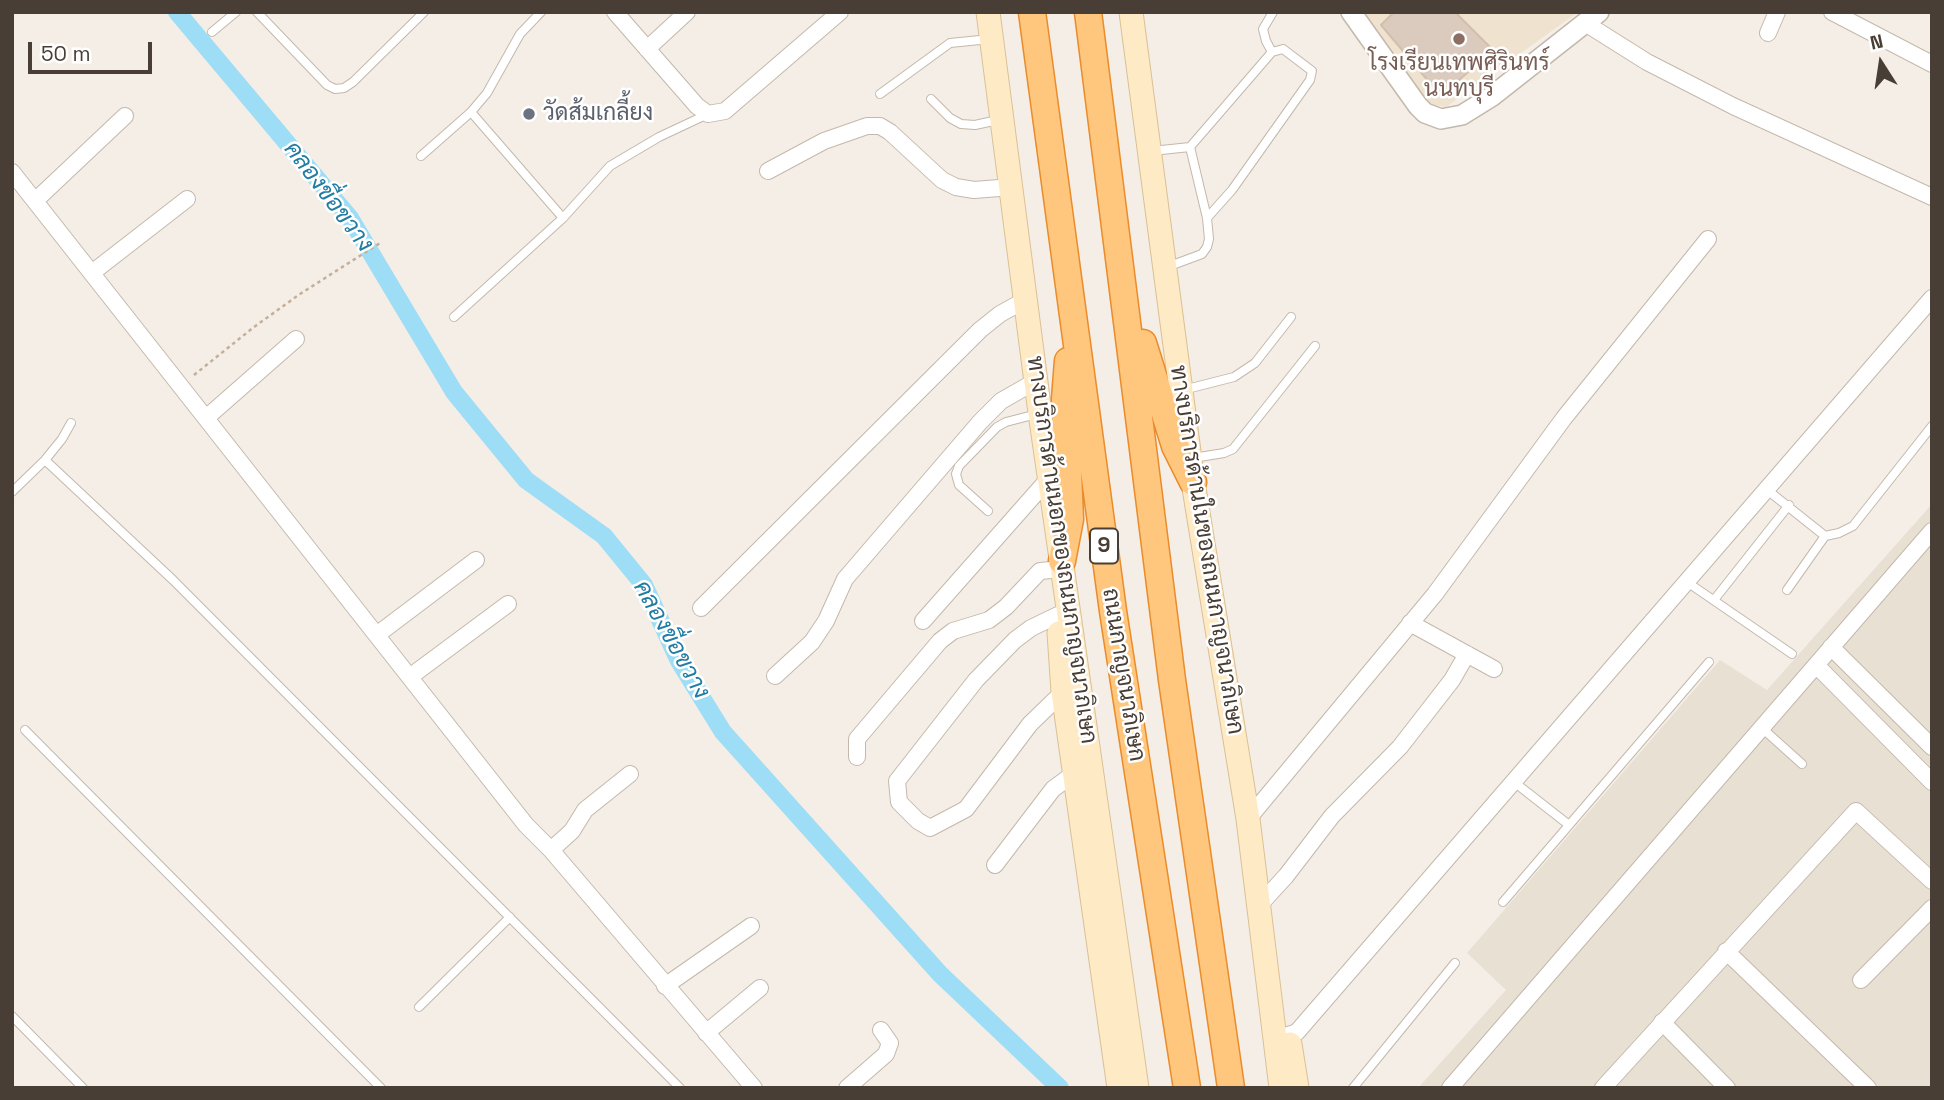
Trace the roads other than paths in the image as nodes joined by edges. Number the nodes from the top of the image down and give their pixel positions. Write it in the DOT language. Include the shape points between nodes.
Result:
graph roads {
  1 [pos="236,12"];
  2 [pos="257,12"];
  3 [pos="424,12"];
  4 [pos="541,12"];
  5 [pos="615,12"];
  6 [pos="687,12"];
  7 [pos="840,12"];
  8 [pos="988,12"];
  9 [pos="1032,12"];
  10 [pos="1088,12"];
  11 [pos="1131,12"];
  12 [pos="1273,12"];
  13 [pos="1351,12"];
  14 [pos="1777,12"];
  15 [pos="1832,12"];
  16 [pos="1592,17"];
  17 [pos="212,32"];
  18 [pos="1768,33"];
  19 [pos="992,39"];
  20 [pos="647,48"];
  21 [pos="1272,52"];
  22 [pos="1932,64"];
  23 [pos="880,94"];
  24 [pos="931,99"];
  25 [pos="471,112"];
  26 [pos="708,114"];
  27 [pos="125,116"];
  28 [pos="1003,119"];
  29 [pos="1190,147"];
  30 [pos="1149,152"];
  31 [pos="421,156"];
  32 [pos="12,172"];
  33 [pos="768,172"];
  34 [pos="1012,187"];
  35 [pos="1932,197"];
  36 [pos="187,199"];
  37 [pos="36,200"];
  38 [pos="563,218"];
  39 [pos="1207,218"];
  40 [pos="1708,239"];
  41 [pos="1164,268"];
  42 [pos="93,272"];
  43 [pos="1122,275"];
  44 [pos="1932,298"];
  45 [pos="1027,299"];
  46 [pos="454,317"];
  47 [pos="1291,317"];
  48 [pos="1072,321"];
  49 [pos="296,339"];
  50 [pos="1315,346"];
  51 [pos="1037,381"];
  52 [pos="1181,391"];
  53 [pos="1040,413"];
  54 [pos="206,418"];
  55 [pos="71,423"];
  56 [pos="1932,426"];
  57 [pos="45,460"];
  58 [pos="1191,470"];
  59 [pos="1051,476"];
  60 [pos="1766,489"];
  61 [pos="12,492"];
  62 [pos="1789,505"];
  63 [pos="988,511"];
  64 [pos="1932,531"];
  65 [pos="1825,536"];
  66 [pos="476,560"];
  67 [pos="1064,573"];
  68 [pos="1687,582"];
  69 [pos="1787,590"];
  70 [pos="1714,600"];
  71 [pos="509,604"];
  72 [pos="701,608"];
  73 [pos="1058,615"];
  74 [pos="923,621"];
  75 [pos="1410,623"];
  76 [pos="378,635"];
  77 [pos="1831,647"];
  78 [pos="1467,654"];
  79 [pos="1792,654"];
  80 [pos="1709,662"];
  81 [pos="1816,665"];
  82 [pos="1494,669"];
  83 [pos="411,676"];
  84 [pos="775,676"];
  85 [pos="1063,692"];
  86 [pos="1762,728"];
  87 [pos="25,730"];
  88 [pos="1932,747"];
  89 [pos="857,757"];
  90 [pos="1802,764"];
  91 [pos="1076,772"];
  92 [pos="630,774"];
  93 [pos="1514,782"];
  94 [pos="1932,782"];
  95 [pos="1248,819"];
  96 [pos="1569,825"];
  97 [pos="551,850"];
  98 [pos="1253,859"];
  99 [pos="995,866"];
  100 [pos="1932,881"];
  101 [pos="1264,900"];
  102 [pos="1503,902"];
  103 [pos="1932,908"];
  104 [pos="510,916"];
  105 [pos="751,926"];
  106 [pos="1726,951"];
  107 [pos="1455,963"];
  108 [pos="1861,980"];
  109 [pos="665,986"];
  110 [pos="760,988"];
  111 [pos="419,1007"];
  112 [pos="12,1016"];
  113 [pos="1662,1022"];
  114 [pos="881,1030"];
  115 [pos="706,1033"];
  116 [pos="1288,1035"];
  117 [pos="1187,1083"];
  118 [pos="83,1088"];
  119 [pos="381,1088"];
  120 [pos="680,1088"];
  121 [pos="754,1088"];
  122 [pos="847,1088"];
  123 [pos="1119,1088"];
  124 [pos="1137,1088"];
  125 [pos="1231,1088"];
  126 [pos="1281,1088"];
  127 [pos="1297,1088"];
  128 [pos="1353,1088"];
  129 [pos="1450,1088"];
  130 [pos="1603,1088"];
  131 [pos="1727,1088"];
  132 [pos="1868,1088"];
  1 -- 17 [label="lane"];
  2 -- 3 [label="lane" via="335,89 353,82"];
  4 -- 25 [label="lane" via="520,34"];
  5 -- 20 [label="street"];
  6 -- 20 [label="street"];
  7 -- 26 [label="street" via="725,111"];
  8 -- 19 [label="main road, ทางบริการด้านนอกของถนนกาญจนาภิเษก"];
  9 -- 48 [label="highway, ถนนกาญจนาภิเษก / 9"];
  10 -- 43 [label="highway, ถนนกาญจนาภิเษก"];
  11 -- 30 [label="main road, ทางบริการด้านในของถนนกาญจนาภิเษก"];
  12 -- 21 [label="lane" via="1263,29"];
  13 -- 16 [label="street" via="1418,106 1441,119 1462,115 1491,97"];
  14 -- 18 [label="street"];
  15 -- 22 [label="street"];
  16 -- 35 [label="street" via="1647,62"];
  19 -- 23 [label="lane" via="950,43"];
  19 -- 28 [label="main road, ทางบริการด้านนอกของถนนกาญจนาภิเษก"];
  20 -- 26 [label="street"];
  21 -- 29 [label="lane"];
  21 -- 39 [label="lane" via="1283,49 1308,67 1310,80"];
  24 -- 28 [label="lane" via="961,124"];
  25 -- 31 [label="lane"];
  25 -- 38 [label="lane"];
  26 -- 38 [label="lane" via="610,166"];
  27 -- 37 [label="street"];
  28 -- 34 [label="main road, ทางบริการด้านนอกของถนนกาญจนาภิเษก"];
  29 -- 30 [label="lane"];
  29 -- 39 [label="lane"];
  30 -- 41 [label="main road, ทางบริการด้านในของถนนกาญจนาภิเษก"];
  32 -- 37 [label="street"];
  33 -- 34 [label="street" via="824,141 880,126 942,180 974,190"];
  34 -- 45 [label="main road, ทางบริการด้านนอกของถนนกาญจนาภิเษก"];
  36 -- 42 [label="street"];
  37 -- 42 [label="street"];
  38 -- 46 [label="lane"];
  39 -- 41 [label="lane" via="1209,239 1202,254"];
  40 -- 75 [label="street" via="1564,418"];
  41 -- 52 [label="main road, ทางบริการด้านในของถนนกาญจนาภิเษก"];
  42 -- 54 [label="street"];
  43 -- 58 [label="highway" via="1175,446"];
  43 -- 125 [label="highway, ถนนกาญจนาภิเษก" via="1172,680"];
  44 -- 60 [label="street"];
  45 -- 51 [label="main road, ทางบริการด้านนอกของถนนกาญจนาภิเษก"];
  45 -- 72 [label="street" via="971,338"];
  47 -- 52 [label="lane" via="1255,363 1234,377"];
  48 -- 67 [label="highway" via="1065,399 1070,519"];
  48 -- 117 [label="highway, ถนนกาญจนาภิเษก / 9"];
  49 -- 54 [label="street"];
  50 -- 58 [label="lane" via="1233,449"];
  51 -- 53 [label="main road, ทางบริการด้านนอกของถนนกาญจนาภิเษก"];
  51 -- 84 [label="street" via="1001,401 980,422 845,579 812,642"];
  52 -- 58 [label="main road, ทางบริการด้านในของถนนกาญจนาภิเษก"];
  53 -- 59 [label="main road, ทางบริการด้านนอกของถนนกาญจนาภิเษก"];
  53 -- 63 [label="lane" via="997,427 960,466 959,485"];
  54 -- 76 [label="street"];
  55 -- 57 [label="lane"];
  56 -- 65 [label="lane" via="1853,526"];
  57 -- 61 [label="lane"];
  57 -- 104 [label="lane" via="173,580"];
  58 -- 95 [label="main road, ทางบริการด้านในของถนนกาญจนาภิเษก"];
  59 -- 67 [label="main road, ทางบริการด้านนอกของถนนกาญจนาภิเษก"];
  59 -- 74 [label="street"];
  60 -- 62 [label="lane"];
  60 -- 68 [label="street"];
  62 -- 65 [label="lane"];
  62 -- 70 [label="lane"];
  64 -- 77 [label="street"];
  65 -- 69 [label="lane"];
  66 -- 76 [label="street"];
  67 -- 73 [label="main road"];
  67 -- 89 [label="street" via="1041,571 989,620 953,631 940,641 857,739"];
  67 -- 124 [label="main road, ทางบริการด้านนอกของถนนกาญจนาภิเษก"];
  68 -- 70 [label="lane"];
  68 -- 93 [label="street"];
  70 -- 79 [label="lane"];
  71 -- 83 [label="street"];
  73 -- 85 [label="main road"];
  73 -- 85 [label="street" via="1015,640 976,680 897,781 899,802 930,828 966,809 1030,724"];
  75 -- 78 [label="street"];
  75 -- 95 [label="street"];
  76 -- 83 [label="street"];
  77 -- 81 [label="street"];
  77 -- 88 [label="street"];
  78 -- 82 [label="street"];
  78 -- 101 [label="street" via="1400,747 1332,816"];
  80 -- 96 [label="lane"];
  81 -- 86 [label="street"];
  81 -- 94 [label="street"];
  83 -- 97 [label="street" via="526,825"];
  85 -- 91 [label="main road"];
  86 -- 90 [label="lane"];
  86 -- 129 [label="street"];
  87 -- 119 [label="lane"];
  91 -- 99 [label="street" via="1053,789"];
  91 -- 123 [label="main road"];
  92 -- 97 [label="street" via="585,810 572,831"];
  93 -- 96 [label="lane"];
  93 -- 116 [label="street" via="1297,1032"];
  95 -- 98 [label="main road, ทางบริการด้านในของถนนกาญจนาภิเษก"];
  96 -- 102 [label="lane"];
  97 -- 109 [label="street"];
  98 -- 101 [label="main road"];
  98 -- 126 [label="main road, ทางบริการด้านในของถนนกาญจนาภิเษก"];
  100 -- 106 [label="street" via="1856,811"];
  101 -- 116 [label="main road"];
  103 -- 108 [label="street"];
  104 -- 111 [label="lane"];
  104 -- 120 [label="lane"];
  105 -- 109 [label="street"];
  106 -- 113 [label="street"];
  106 -- 132 [label="street"];
  107 -- 128 [label="lane"];
  109 -- 115 [label="street"];
  110 -- 115 [label="street"];
  112 -- 118 [label="lane"];
  113 -- 130 [label="street"];
  113 -- 131 [label="street"];
  114 -- 122 [label="street" via="890,1044 886,1054"];
  115 -- 121 [label="street"];
  116 -- 127 [label="main road"];
}
